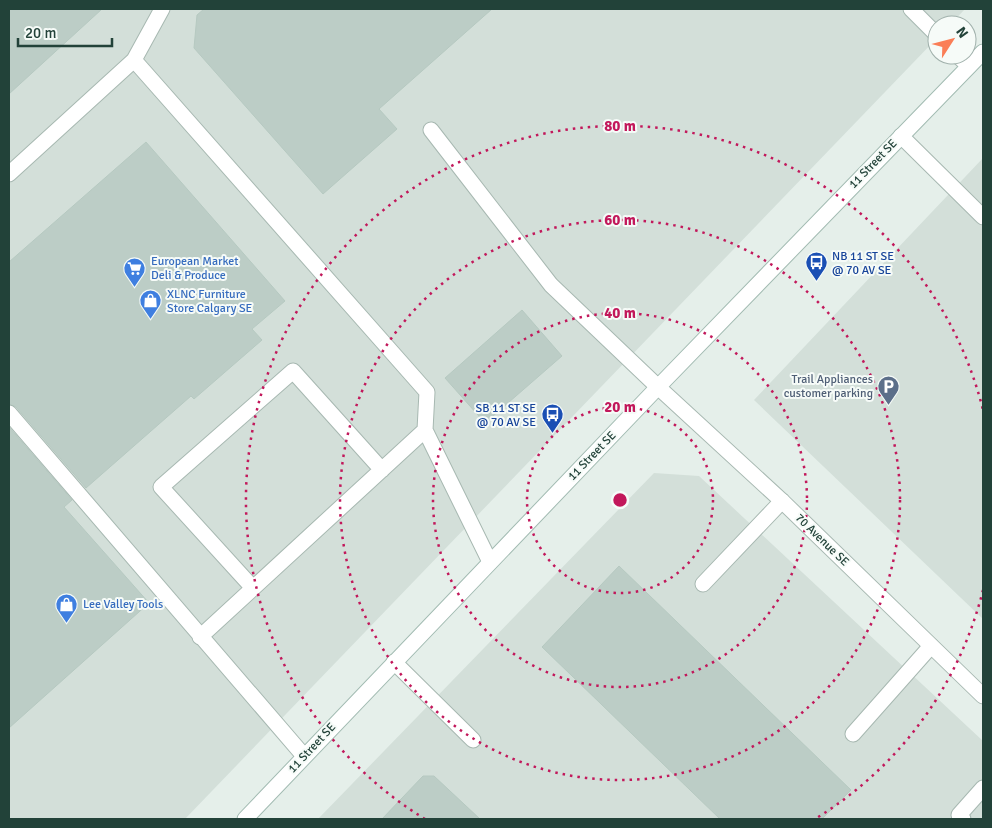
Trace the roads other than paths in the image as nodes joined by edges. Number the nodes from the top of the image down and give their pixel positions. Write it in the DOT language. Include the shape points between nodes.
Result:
graph roads {
  1 [pos="162,9"];
  2 [pos="911,9"];
  3 [pos="927,25"];
  4 [pos="983,52"];
  5 [pos="134,60"];
  6 [pos="969,66"];
  7 [pos="431,130"];
  8 [pos="901,136"];
  9 [pos="9,174"];
  10 [pos="983,218"];
  11 [pos="658,387"];
  12 [pos="9,413"];
  13 [pos="425,430"];
  14 [pos="382,470"];
  15 [pos="782,501"];
  16 [pos="490,562"];
  17 [pos="703,584"];
  18 [pos="253,588"];
  19 [pos="200,637"];
  20 [pos="931,646"];
  21 [pos="394,662"];
  22 [pos="983,696"];
  23 [pos="854,734"];
  24 [pos="472,740"];
  25 [pos="304,756"];
  26 [pos="983,788"];
  27 [pos="245,819"];
  28 [pos="963,819"];
  1 -- 5 [label="street"];
  2 -- 3 [label="street"];
  4 -- 6 [label="street, 11 Street SE"];
  5 -- 9 [label="street"];
  5 -- 13 [label="street" via="427,392"];
  6 -- 8 [label="street, 11 Street SE"];
  7 -- 11 [label="street, 70 Avenue SE" via="551,285"];
  8 -- 10 [label="street"];
  8 -- 11 [label="street, 11 Street SE"];
  11 -- 15 [label="street, 70 Avenue SE"];
  11 -- 16 [label="street, 11 Street SE"];
  12 -- 19 [label="street"];
  13 -- 14 [label="street"];
  13 -- 16 [label="street"];
  14 -- 18 [label="street"];
  14 -- 18 [label="street" via="292,371 161,487"];
  15 -- 17 [label="street"];
  15 -- 20 [label="street, 70 Avenue SE"];
  16 -- 21 [label="street, 11 Street SE"];
  18 -- 19 [label="street"];
  19 -- 25 [label="street"];
  20 -- 22 [label="street, 70 Avenue SE"];
  20 -- 23 [label="street"];
  21 -- 24 [label="street"];
  21 -- 25 [label="street, 11 Street SE"];
  25 -- 27 [label="street, 11 Street SE"];
  26 -- 28 [label="street" via="959,815"];
}
